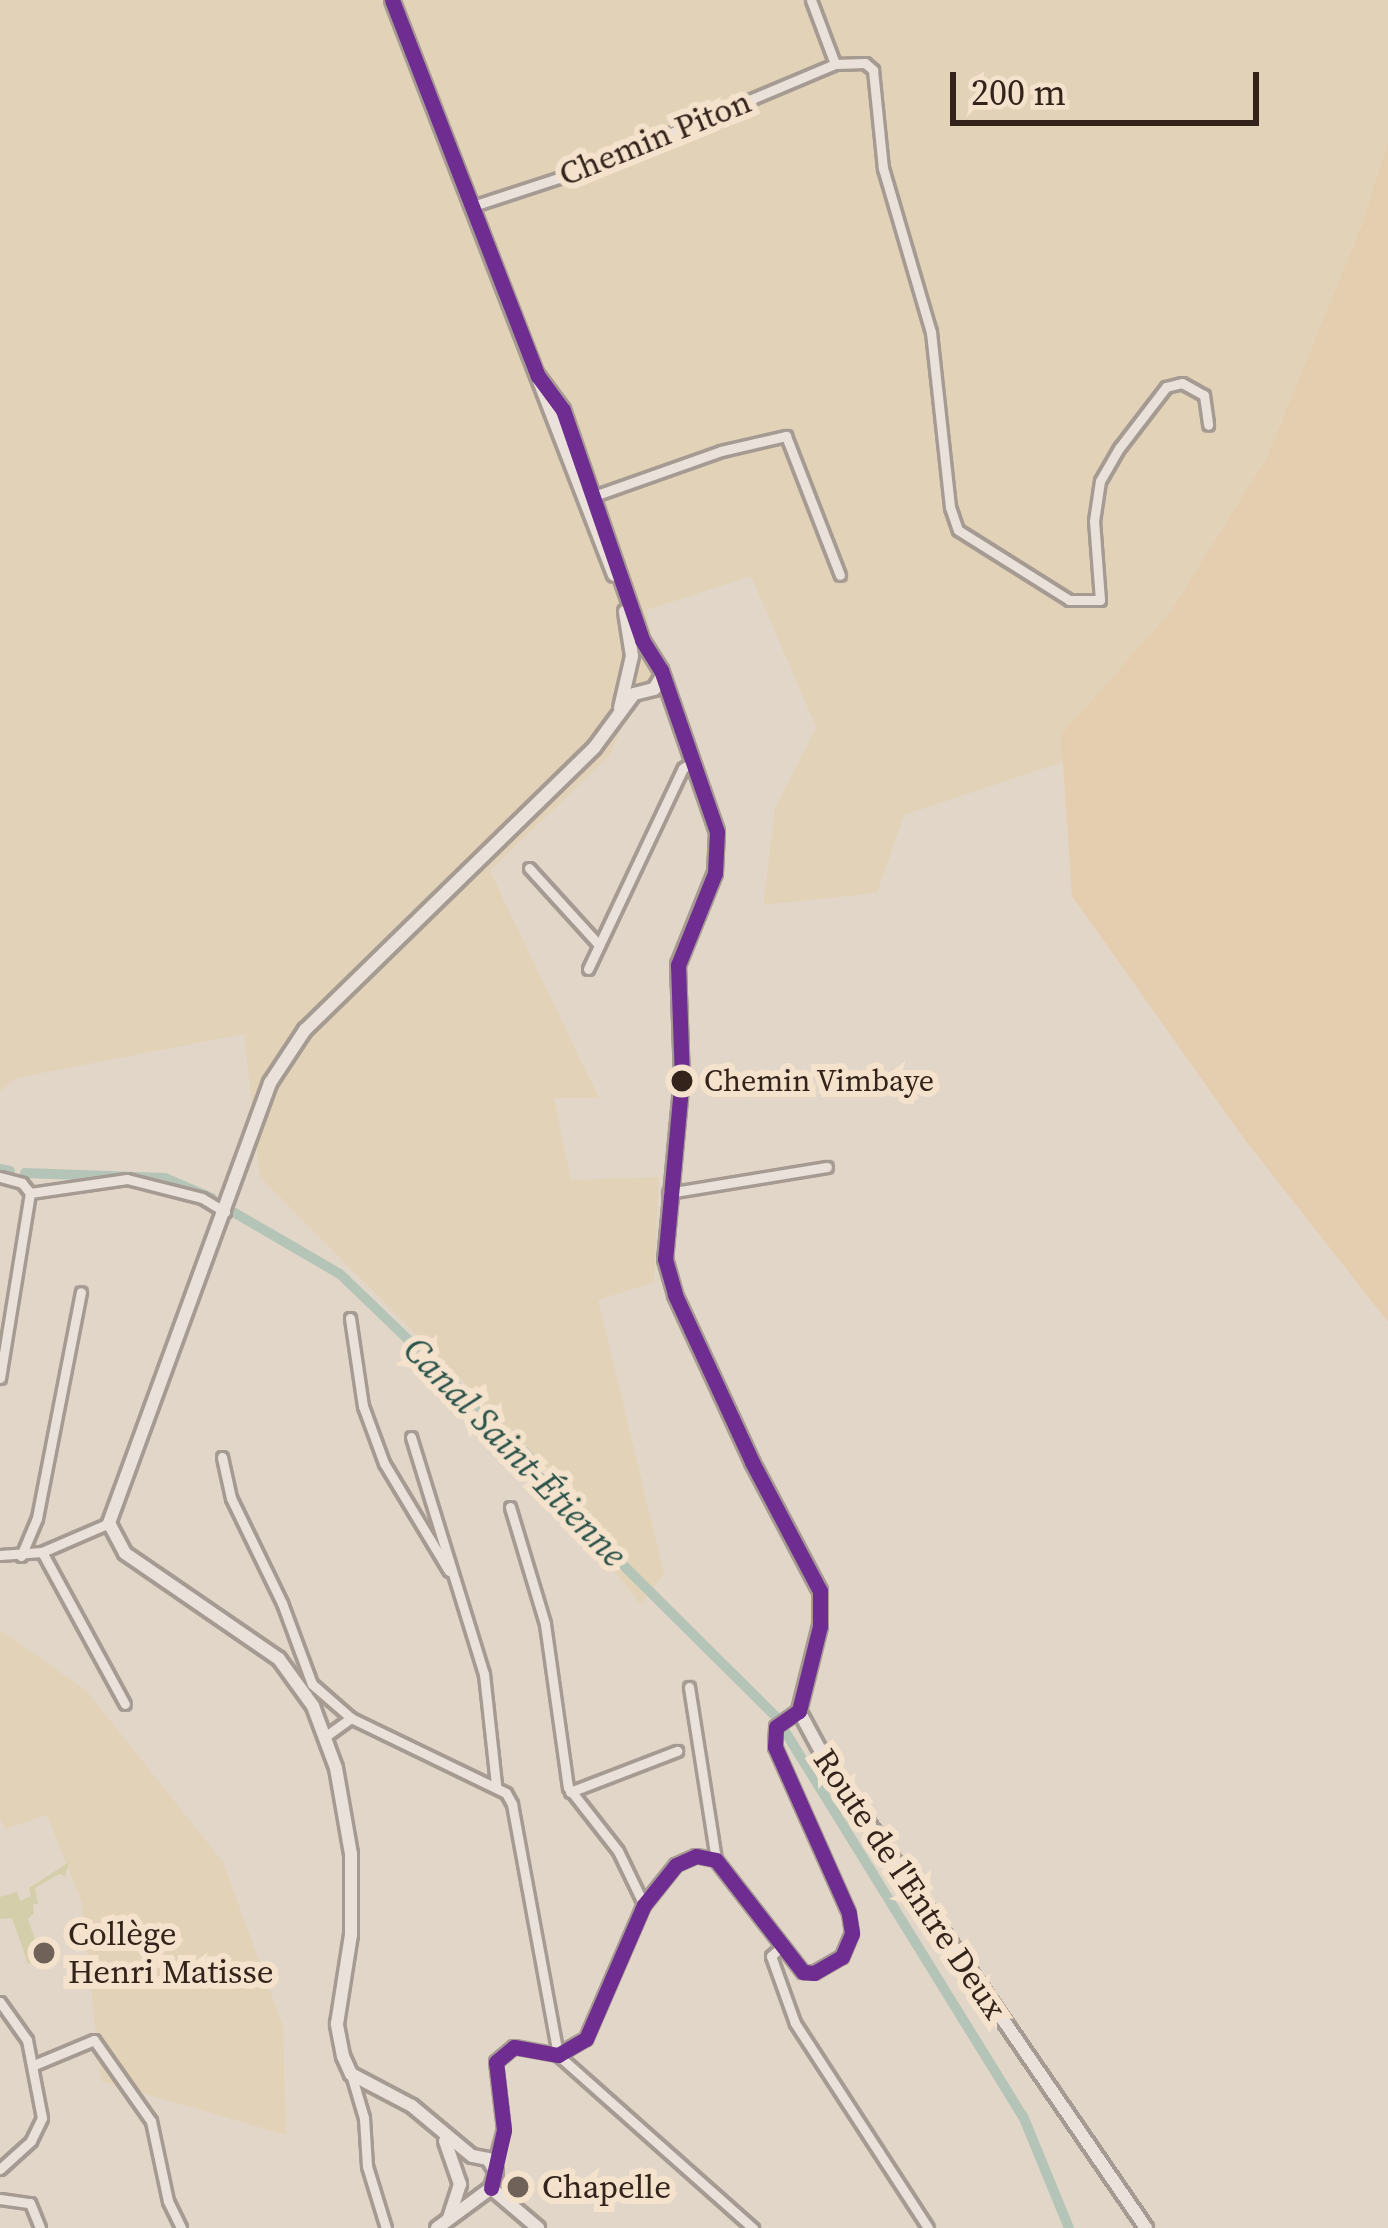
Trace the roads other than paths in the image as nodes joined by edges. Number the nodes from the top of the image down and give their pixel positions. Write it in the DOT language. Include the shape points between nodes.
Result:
graph roads {
  1 [pos="392,0"];
  2 [pos="811,0"];
  3 [pos="835,64"];
  4 [pos="473,206"];
  5 [pos="538,376"];
  6 [pos="1208,425"];
  7 [pos="594,496"];
  8 [pos="840,575"];
  9 [pos="649,657"];
  10 [pos="631,660"];
  11 [pos="661,677"];
  12 [pos="638,689"];
  13 [pos="670,704"];
  14 [pos="693,762"];
  15 [pos="529,868"];
  16 [pos="599,945"];
  17 [pos="588,969"];
  18 [pos="827,1167"];
  19 [pos="0,1177"];
  20 [pos="30,1193"];
  21 [pos="668,1193"];
  22 [pos="224,1212"];
  23 [pos="81,1292"];
  24 [pos="350,1318"];
  25 [pos="0,1378"];
  26 [pos="411,1437"];
  27 [pos="222,1456"];
  28 [pos="510,1507"];
  29 [pos="110,1523"];
  30 [pos="42,1552"];
  31 [pos="0,1555"];
  32 [pos="21,1556"];
  33 [pos="457,1582"];
  34 [pos="689,1687"];
  35 [pos="125,1704"];
  36 [pos="799,1712"];
  37 [pos="351,1718"];
  38 [pos="326,1736"];
  39 [pos="677,1750"];
  40 [pos="496,1785"];
  41 [pos="571,1792"];
  42 [pos="716,1860"];
  43 [pos="644,1905"];
  44 [pos="780,1948"];
  45 [pos="0,2002"];
  46 [pos="558,2055"];
  47 [pos="34,2066"];
  48 [pos="351,2074"];
  49 [pos="444,2138"];
  50 [pos="483,2160"];
  51 [pos="0,2168"];
  52 [pos="458,2169"];
  53 [pos="460,2184"];
  54 [pos="491,2188"];
  55 [pos="476,2194"];
  56 [pos="0,2199"];
  57 [pos="449,2218"];
  58 [pos="40,2228"];
  59 [pos="181,2228"];
  60 [pos="386,2228"];
  61 [pos="437,2228"];
  62 [pos="538,2228"];
  63 [pos="753,2228"];
  64 [pos="927,2228"];
  65 [pos="1146,2228"];
  1 -- 4 [label="main road"];
  2 -- 3 [label="street"];
  3 -- 4 [label="street, Chemin Piton" via="583,170"];
  3 -- 6 [label="street" via="866,62 873,70 883,168 931,332 958,530 1070,600 1100,599 1094,520 1100,482 1120,447 1166,387 1182,383 1204,395"];
  4 -- 5 [label="main road"];
  5 -- 7 [label="main road" via="563,410"];
  5 -- 10 [label="main road" via="617,585"];
  7 -- 8 [label="street" via="786,436"];
  7 -- 9 [label="main road"];
  9 -- 10 [label="main road"];
  9 -- 11 [label="main road, Route de l'Entre Deux"];
  10 -- 12 [label="main road"];
  11 -- 12 [label="main road"];
  11 -- 13 [label="main road, Route de l'Entre Deux"];
  12 -- 13 [label="main road"];
  12 -- 22 [label="main road" via="594,748 305,1030 254,1118"];
  13 -- 14 [label="main road, Route de l'Entre Deux"];
  14 -- 16 [label="street" via="682,768"];
  14 -- 21 [label="main road, Route de l'Entre Deux" via="719,858 678,965 682,1077"];
  15 -- 16 [label="street"];
  16 -- 17 [label="street"];
  18 -- 21 [label="street"];
  19 -- 20 [label="street"];
  20 -- 22 [label="street" via="127,1179 202,1198"];
  20 -- 25 [label="street"];
  21 -- 36 [label="main road, Route de l'Entre Deux" via="663,1233 675,1295 820,1591"];
  22 -- 29 [label="main road"];
  23 -- 32 [label="street" via="37,1518"];
  24 -- 33 [label="street" via="363,1406 384,1463"];
  26 -- 33 [label="street"];
  27 -- 37 [label="street" via="232,1498 312,1684"];
  28 -- 41 [label="street" via="545,1624"];
  29 -- 30 [label="street"];
  29 -- 38 [label="main road" via="125,1553 279,1659"];
  30 -- 32 [label="street"];
  30 -- 35 [label="street"];
  31 -- 32 [label="street"];
  33 -- 40 [label="street" via="491,1711"];
  34 -- 42 [label="street"];
  36 -- 44 [label="street" via="776,1727 775,1747 852,1934 842,1957 814,1973"];
  36 -- 65 [label="main road, Route de l'Entre Deux"];
  37 -- 38 [label="street"];
  37 -- 40 [label="street"];
  38 -- 48 [label="main road" via="351,1854 351,1935 338,2024"];
  39 -- 41 [label="street"];
  40 -- 46 [label="street" via="512,1804"];
  41 -- 43 [label="street" via="618,1852"];
  42 -- 43 [label="street" via="676,1864"];
  42 -- 44 [label="street"];
  43 -- 46 [label="street" via="594,2029"];
  44 -- 64 [label="street" via="771,1956 796,2023"];
  45 -- 47 [label="street"];
  46 -- 50 [label="street" via="514,2047 502,2053 495,2073 502,2139"];
  46 -- 63 [label="street"];
  47 -- 51 [label="street" via="41,2124"];
  47 -- 59 [label="street" via="94,2040 151,2121"];
  48 -- 49 [label="main road" via="412,2106"];
  48 -- 60 [label="street"];
  49 -- 50 [label="main road"];
  49 -- 52 [label="main road"];
  50 -- 52 [label="main road"];
  50 -- 54 [label="main road"];
  52 -- 53 [label="main road"];
  53 -- 55 [label="main road"];
  53 -- 57 [label="main road"];
  54 -- 55 [label="main road"];
  54 -- 62 [label="main road"];
  55 -- 57 [label="main road"];
  56 -- 58 [label="street" via="30,2204"];
  57 -- 61 [label="main road"];
}
